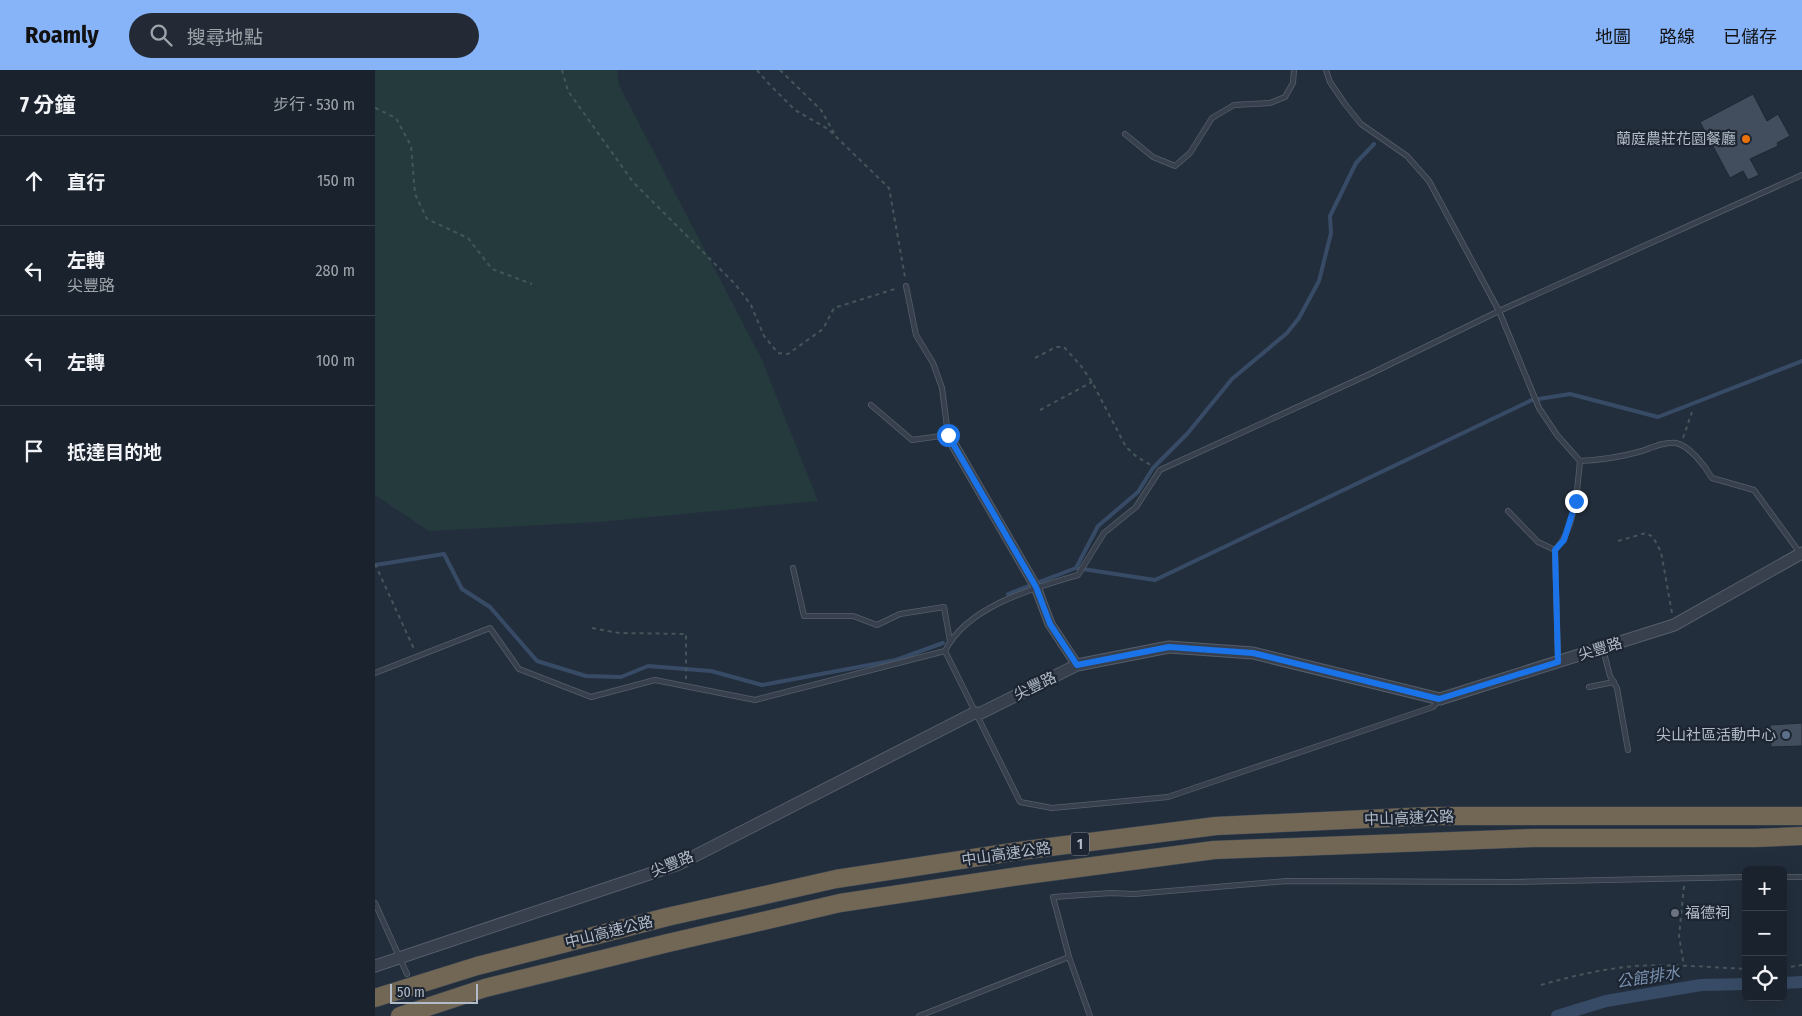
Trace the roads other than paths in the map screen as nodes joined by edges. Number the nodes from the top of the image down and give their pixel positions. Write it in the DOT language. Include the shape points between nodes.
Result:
graph roads {
  1 [pos="1294,70"];
  2 [pos="1326,70"];
  3 [pos="1125,134"];
  4 [pos="1802,175"];
  5 [pos="906,286"];
  6 [pos="1499,311"];
  7 [pos="871,405"];
  8 [pos="948,435"];
  9 [pos="1580,461"];
  10 [pos="1508,511"];
  11 [pos="1555,550"];
  12 [pos="1801,555"];
  13 [pos="793,568"];
  14 [pos="1035,586"];
  15 [pos="950,641"];
  16 [pos="1603,649"];
  17 [pos="945,651"];
  18 [pos="1558,662"];
  19 [pos="1077,665"];
  20 [pos="375,673"];
  21 [pos="1614,682"];
  22 [pos="1589,687"];
  23 [pos="1439,699"];
  24 [pos="974,712"];
  25 [pos="1629,750"];
  26 [pos="1802,816"];
  27 [pos="1802,836"];
  28 [pos="1742,877"];
  29 [pos="1787,877"];
  30 [pos="1802,877"];
  31 [pos="375,903"];
  32 [pos="400,957"];
  33 [pos="1069,957"];
  34 [pos="375,966"];
  35 [pos="407,974"];
  36 [pos="375,998"];
  37 [pos="400,1016"];
  38 [pos="919,1016"];
  39 [pos="1090,1016"];
  1 -- 3 [label="lane" via="1293,82 1285,97 1270,103 1235,105 1212,118 1190,153 1175,166 1153,157"];
  2 -- 6 [label="lane" via="1330,82 1361,124 1407,156 1429,181"];
  4 -- 6 [label="lane"];
  5 -- 8 [label="lane" via="916,335 933,363 942,388"];
  6 -- 9 [label="lane" via="1539,408"];
  6 -- 14 [label="lane" via="1372,374 1161,470 1136,507 1104,533 1078,575"];
  7 -- 8 [label="lane" via="912,440"];
  8 -- 14 [label="street"];
  9 -- 11 [label="lane" via="1576,501 1564,540"];
  9 -- 12 [label="lane" via="1601,460 1658,444 1677,443 1699,458 1712,478 1754,490"];
  10 -- 11 [label="lane" via="1538,542"];
  11 -- 18 [label="lane"];
  12 -- 16 [label="street, 尖豐路" via="1674,625"];
  13 -- 15 [label="lane" via="805,616 853,616 877,624 900,614 944,607"];
  14 -- 15 [label="lane" via="983,611"];
  14 -- 19 [label="street" via="1050,624"];
  15 -- 17 [label="lane"];
  16 -- 18 [label="street, 尖豐路"];
  16 -- 21 [label="lane" via="1609,676"];
  17 -- 20 [label="lane" via="755,700 655,680 591,697 519,668 490,628"];
  17 -- 24 [label="lane"];
  18 -- 23 [label="street, 尖豐路"];
  19 -- 23 [label="street, 尖豐路" via="1169,647 1253,653"];
  19 -- 24 [label="street, 尖豐路" via="981,713"];
  21 -- 22 [label="lane"];
  21 -- 25 [label="lane"];
  23 -- 24 [label="lane" via="1433,707 1168,797 1052,808 1020,802"];
  24 -- 32 [label="street, 尖豐路" via="679,864"];
  26 -- 36 [label="highway, 中山高速公路 / 1" via="1421,817 1215,826 836,879 667,917 487,964"];
  27 -- 37 [label="highway, 中山高速公路 / 1" via="1533,838 1204,851 840,903 485,988"];
  28 -- 33 [label="lane" via="1509,882 1287,881 1134,894 1053,897"];
  29 -- 30 [label="lane"];
  31 -- 32 [label="lane"];
  32 -- 34 [label="street, 尖豐路"];
  32 -- 35 [label="lane"];
  33 -- 38 [label="lane"];
  33 -- 39 [label="lane"];
}
